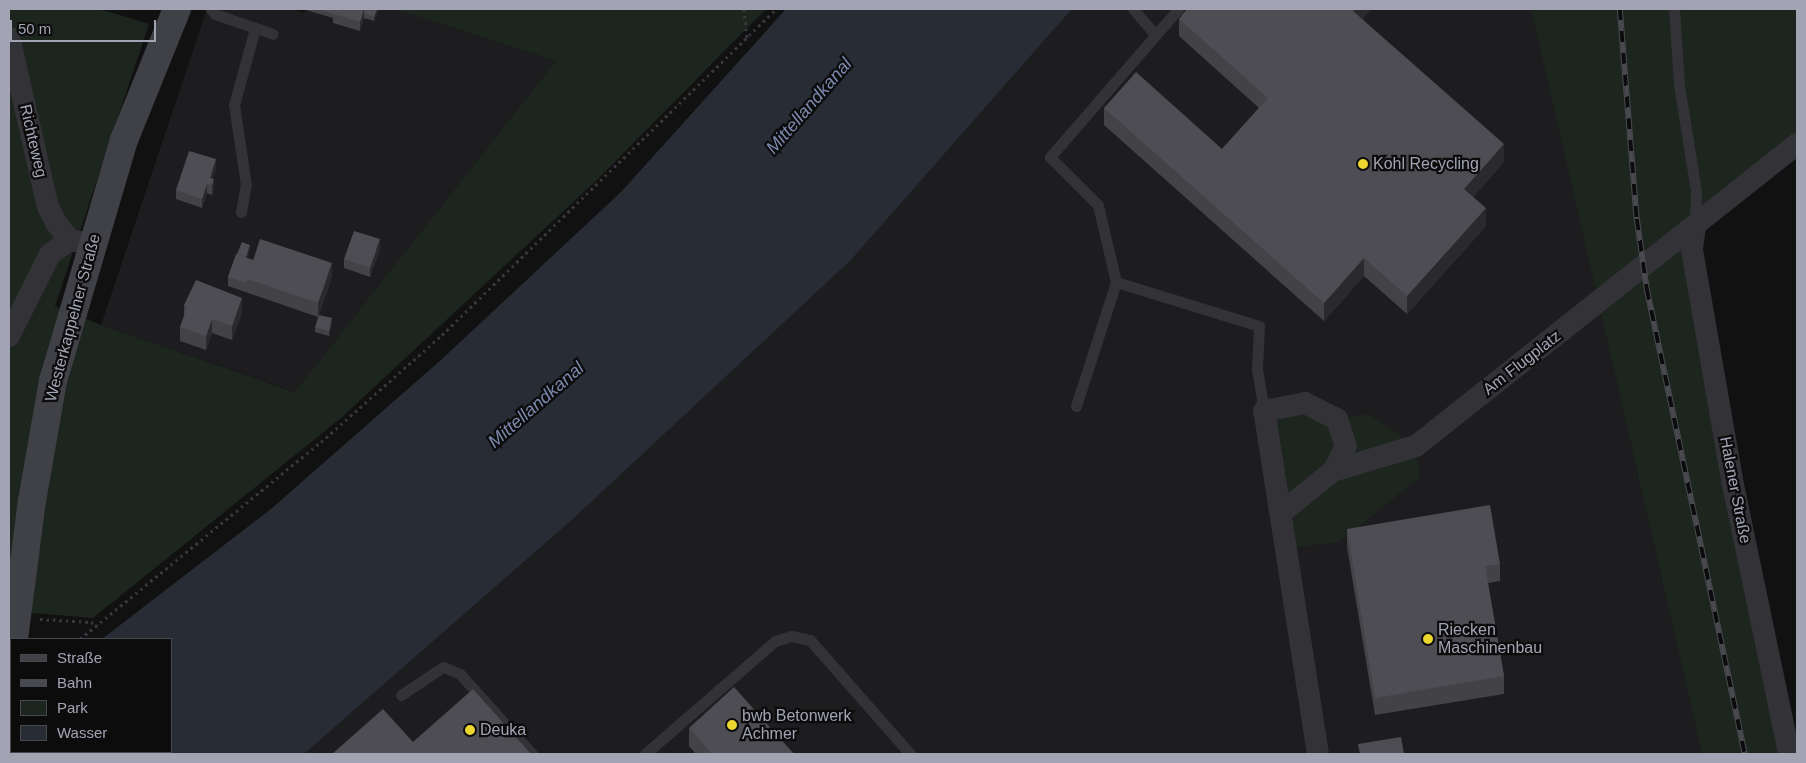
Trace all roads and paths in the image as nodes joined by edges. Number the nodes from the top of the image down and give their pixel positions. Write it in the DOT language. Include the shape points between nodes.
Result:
graph roads {
  1 [pos="177,9"];
  2 [pos="211,9"];
  3 [pos="744,9"];
  4 [pos="776,9"];
  5 [pos="1133,9"];
  6 [pos="1178,9"];
  7 [pos="1674,9"];
  8 [pos="255,28"];
  9 [pos="273,34"];
  10 [pos="1155,34"];
  11 [pos="9,37"];
  12 [pos="747,39"];
  13 [pos="1797,144"];
  14 [pos="241,212"];
  15 [pos="1695,225"];
  16 [pos="81,242"];
  17 [pos="1116,282"];
  18 [pos="9,336"];
  19 [pos="1076,406"];
  20 [pos="1264,410"];
  21 [pos="1333,471"];
  22 [pos="1282,512"];
  23 [pos="36,621"];
  24 [pos="97,625"];
  25 [pos="14,638"];
  26 [pos="81,638"];
  27 [pos="401,694"];
  28 [pos="532,754"];
  29 [pos="645,754"];
  30 [pos="910,754"];
  31 [pos="1318,754"];
  32 [pos="1789,754"];
  1 -- 16 [label="main road, Westerkappelner Straße"];
  2 -- 8 [label="lane" via="215,14"];
  3 -- 12 [label="path"];
  4 -- 12 [label="path"];
  5 -- 10 [label="lane"];
  6 -- 10 [label="lane"];
  7 -- 15 [label="lane" via="1679,85 1696,191"];
  8 -- 9 [label="lane"];
  8 -- 14 [label="lane" via="234,105 246,185"];
  10 -- 17 [label="lane" via="1050,157 1098,205"];
  11 -- 16 [label="street, Richteweg" via="48,207 56,223"];
  12 -- 24 [label="path" via="442,335 321,442"];
  13 -- 15 [label="street, Am Flugplatz"];
  15 -- 21 [label="street, Am Flugplatz" via="1416,446"];
  15 -- 32 [label="street, Halener Straße" via="1692,250 1732,480"];
  16 -- 18 [label="street" via="50,254"];
  16 -- 25 [label="main road, Westerkappelner Straße" via="32,501"];
  17 -- 19 [label="lane"];
  17 -- 20 [label="lane" via="1259,326 1257,369"];
  20 -- 21 [label="street, Am Flugplatz" via="1305,403 1337,419 1346,446"];
  20 -- 22 [label="street"];
  21 -- 22 [label="street, Am Flugplatz"];
  22 -- 31 [label="street"];
  23 -- 24 [label="path" via="91,622"];
  24 -- 26 [label="path"];
  27 -- 28 [label="lane" via="443,667 460,674"];
  29 -- 30 [label="lane" via="775,641 792,636 810,640"];
}
